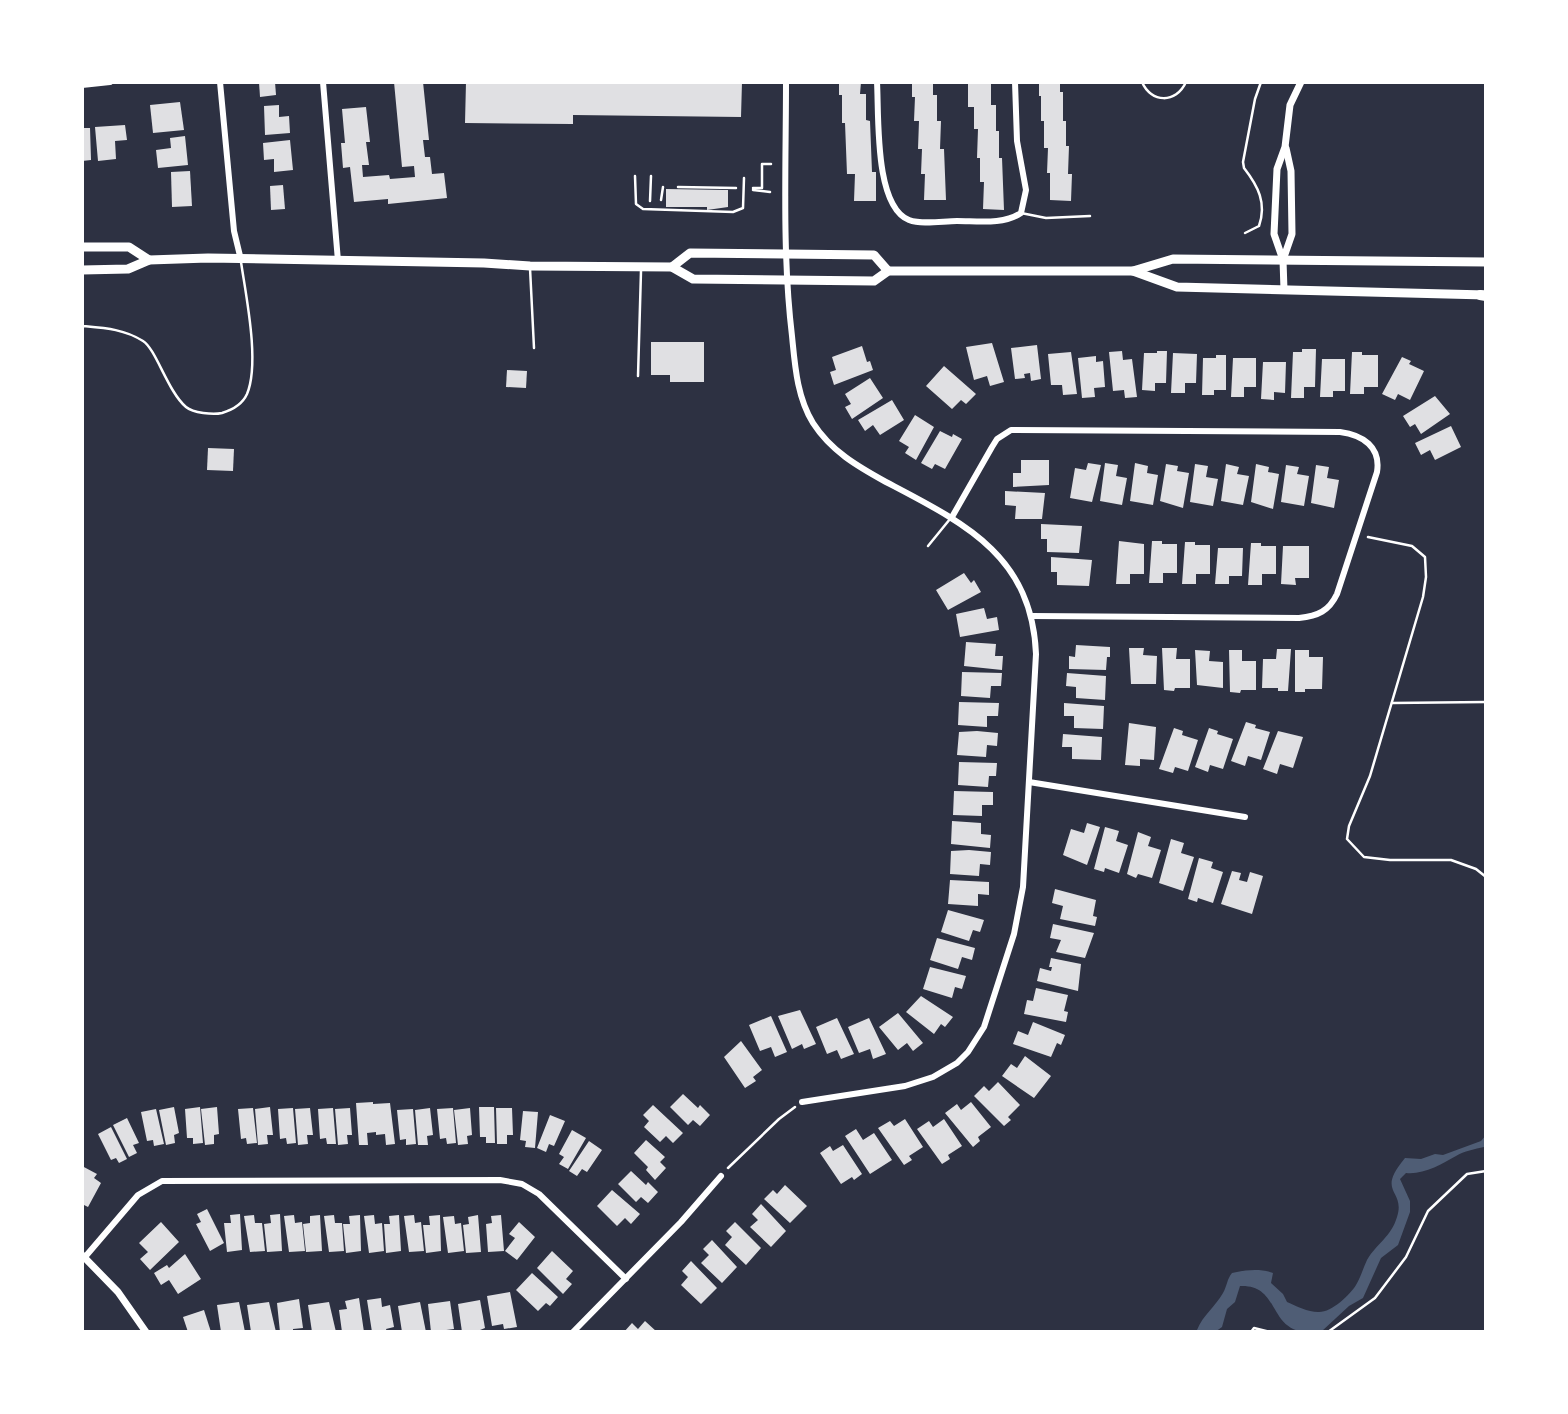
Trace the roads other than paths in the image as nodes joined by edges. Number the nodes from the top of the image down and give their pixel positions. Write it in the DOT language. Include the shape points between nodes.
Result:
graph roads {
  1 [pos="110,82"];
  2 [pos="220,82"];
  3 [pos="323,82"];
  4 [pos="786,82"];
  5 [pos="877,82"];
  6 [pos="1015,82"];
  7 [pos="1142,82"];
  8 [pos="1186,82"];
  9 [pos="1301,82"];
  10 [pos="82,85"];
  11 [pos="1285,147"];
  12 [pos="635,176"];
  13 [pos="744,178"];
  14 [pos="1021,213"];
  15 [pos="1090,216"];
  16 [pos="82,247"];
  17 [pos="785,254"];
  18 [pos="149,260"];
  19 [pos="241,260"];
  20 [pos="1283,260"];
  21 [pos="338,261"];
  22 [pos="1486,262"];
  23 [pos="530,266"];
  24 [pos="642,266"];
  25 [pos="672,267"];
  26 [pos="82,271"];
  27 [pos="888,271"];
  28 [pos="1133,271"];
  29 [pos="786,280"];
  30 [pos="1284,290"];
  31 [pos="1484,296"];
  32 [pos="82,326"];
  33 [pos="534,348"];
  34 [pos="638,376"];
  35 [pos="952,517"];
  36 [pos="928,546"];
  37 [pos="1032,616"];
  38 [pos="1029,782"];
  39 [pos="1245,817"];
  40 [pos="802,1102"];
  41 [pos="721,1176"];
  42 [pos="84,1256"];
  43 [pos="626,1279"];
  44 [pos="146,1332"];
  45 [pos="573,1332"];
  1 -- 10 [label="street"];
  2 -- 19 [label="street" via="234,231"];
  3 -- 21 [label="street"];
  4 -- 17 [label="street"];
  5 -- 14 [label="street" via="881,154 888,194 899,214 911,221 986,221"];
  6 -- 14 [label="street" via="1017,141 1026,190"];
  7 -- 8 [label="lane" via="1153,96 1166,99 1179,93"];
  9 -- 11 [label="street" via="1290,105"];
  11 -- 20 [label="street" via="1291,171 1292,234"];
  11 -- 20 [label="street" via="1277,169 1274,234"];
  12 -- 13 [label="lane" via="636,204 643,209 733,212 743,208"];
  14 -- 15 [label="lane" via="1046,218"];
  16 -- 18 [label="main road" via="129,247"];
  17 -- 25 [label="main road" via="690,253"];
  17 -- 27 [label="main road" via="874,255"];
  17 -- 29 [label="street"];
  18 -- 19 [label="main road"];
  18 -- 26 [label="main road" via="128,269"];
  19 -- 21 [label="main road"];
  19 -- 32 [label="lane" via="252,363 247,396 236,407 218,414 189,410 173,393 147,343 119,329"];
  20 -- 22 [label="main road"];
  20 -- 28 [label="main road" via="1174,259"];
  20 -- 30 [label="street"];
  21 -- 23 [label="main road"];
  23 -- 24 [label="main road"];
  23 -- 33 [label="lane"];
  24 -- 25 [label="main road"];
  24 -- 34 [label="lane"];
  25 -- 29 [label="main road" via="692,279"];
  27 -- 28 [label="main road"];
  27 -- 29 [label="main road" via="874,281"];
  28 -- 30 [label="main road" via="1177,287"];
  29 -- 35 [label="street" via="796,374 812,422 832,447 855,465"];
  30 -- 31 [label="main road"];
  35 -- 36 [label="lane"];
  35 -- 37 [label="street" via="1002,558"];
  35 -- 37 [label="street" via="997,439 1011,430 1340,432 1359,437 1378,456 1377,472 1333,603 1320,614"];
  37 -- 38 [label="street" via="1036,654"];
  38 -- 39 [label="street"];
  38 -- 40 [label="street" via="1019,911 990,1013 977,1039 957,1063 919,1083"];
  41 -- 43 [label="street"];
  42 -- 43 [label="street" via="138,1195 162,1181 500,1180 522,1184 539,1194"];
  42 -- 44 [label="street" via="118,1292"];
  43 -- 45 [label="street"];
}
